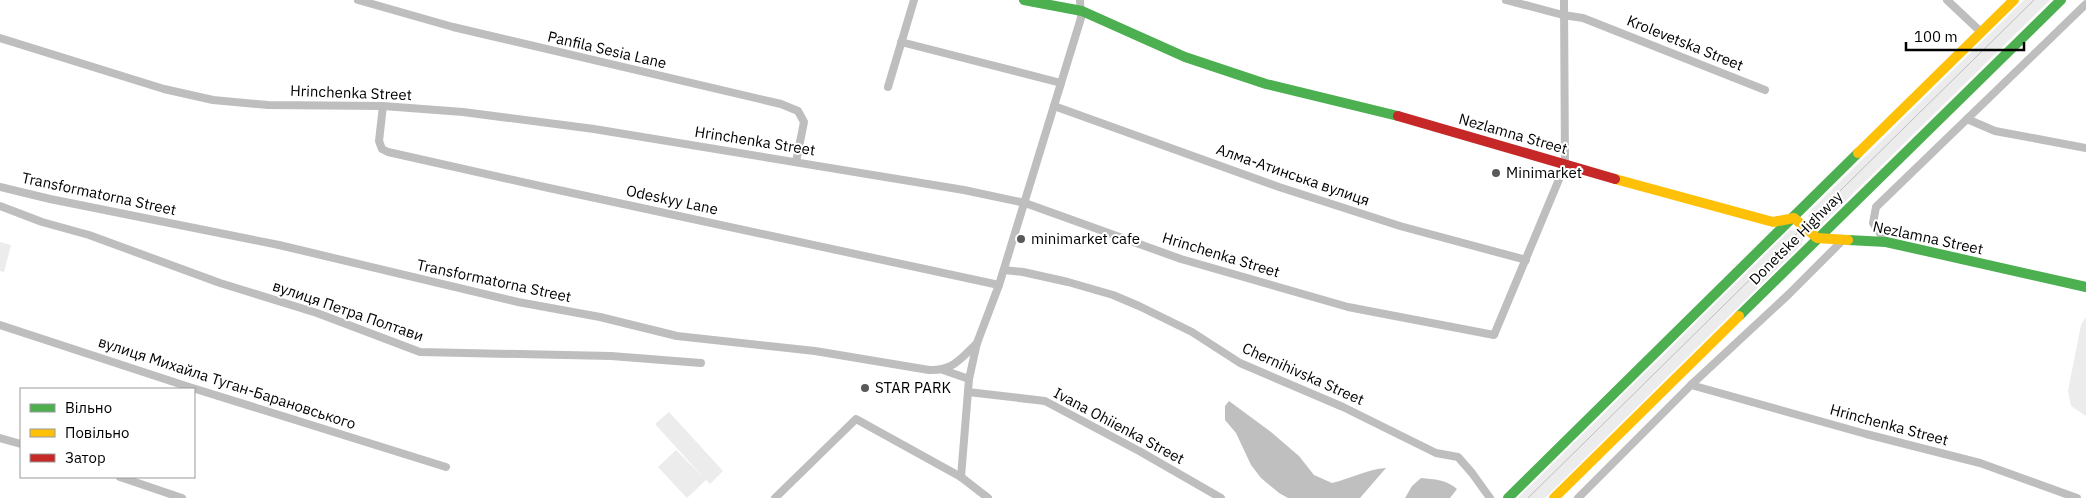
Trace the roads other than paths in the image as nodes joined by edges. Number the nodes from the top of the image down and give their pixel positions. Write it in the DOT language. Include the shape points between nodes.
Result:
graph roads {
  1 [pos="358,0"];
  2 [pos="914,0"];
  3 [pos="1024,0"];
  4 [pos="1080,0"];
  5 [pos="1506,0"];
  6 [pos="1564,0"];
  7 [pos="1947,0"];
  8 [pos="2014,0"];
  9 [pos="2061,0"];
  10 [pos="2086,4"];
  11 [pos="1082,11"];
  12 [pos="1563,15"];
  13 [pos="1980,32"];
  14 [pos="0,38"];
  15 [pos="901,42"];
  16 [pos="1061,83"];
  17 [pos="888,88"];
  18 [pos="1765,90"];
  19 [pos="384,106"];
  20 [pos="1054,106"];
  21 [pos="1966,119"];
  22 [pos="2086,148"];
  23 [pos="796,162"];
  24 [pos="1565,165"];
  25 [pos="0,187"];
  26 [pos="1025,203"];
  27 [pos="0,206"];
  28 [pos="1794,218"];
  29 [pos="1818,238"];
  30 [pos="1844,239"];
  31 [pos="1886,242"];
  32 [pos="1526,260"];
  33 [pos="1004,270"];
  34 [pos="999,285"];
  35 [pos="2086,287"];
  36 [pos="0,325"];
  37 [pos="977,343"];
  38 [pos="701,363"];
  39 [pos="942,370"];
  40 [pos="969,379"];
  41 [pos="1691,385"];
  42 [pos="192,388"];
  43 [pos="195,389"];
  44 [pos="968,392"];
  45 [pos="0,438"];
  46 [pos="20,444"];
  47 [pos="446,467"];
  48 [pos="961,477"];
  49 [pos="123,478"];
  50 [pos="182,498"];
  51 [pos="775,498"];
  52 [pos="988,498"];
  53 [pos="1221,498"];
  54 [pos="1490,498"];
  55 [pos="1508,498"];
  56 [pos="1554,498"];
  57 [pos="1578,498"];
  58 [pos="2077,498"];
  1 -- 23 [label="street, Panfila Sesia Lane" via="453,27 781,104 798,111 804,122"];
  2 -- 15 [label="street"];
  3 -- 11 [label="main road, Nezlamna Street"];
  4 -- 11 [label="street"];
  5 -- 12 [label="street, Krolevetska Street"];
  6 -- 12 [label="street"];
  7 -- 13 [label="street"];
  8 -- 13 [label="main road, Donetske Highway"];
  9 -- 29 [label="main road, Donetske Highway"];
  10 -- 21 [label="street"];
  11 -- 16 [label="street"];
  11 -- 24 [label="main road, Nezlamna Street" via="1185,57 1266,84 1402,117"];
  12 -- 18 [label="street, Krolevetska Street" via="1583,18"];
  12 -- 24 [label="street"];
  13 -- 28 [label="main road, Donetske Highway"];
  14 -- 19 [label="street, Hrinchenka Street" via="164,89 213,100"];
  15 -- 16 [label="street"];
  15 -- 17 [label="street"];
  16 -- 20 [label="street"];
  19 -- 23 [label="street, Hrinchenka Street" via="463,112 594,129"];
  19 -- 34 [label="street, Odeskyy Lane" via="379,141 382,149 388,152"];
  20 -- 26 [label="street"];
  20 -- 32 [label="street, Алма-Атинська вулиця" via="1279,187 1400,226"];
  21 -- 22 [label="street" via="1994,131"];
  21 -- 31 [label="street" via="1876,207 1873,223"];
  23 -- 26 [label="street, Hrinchenka Street"];
  24 -- 28 [label="main road, Nezlamna Street" via="1773,222"];
  24 -- 32 [label="street"];
  25 -- 39 [label="street, Transformatorna Street" via="279,245 676,336"];
  26 -- 32 [label="street, Hrinchenka Street" via="1180,259 1348,307 1494,335"];
  26 -- 33 [label="street"];
  27 -- 38 [label="street, вулиця Петра Полтави" via="316,313 420,352 605,356"];
  28 -- 29 [label="main road"];
  28 -- 55 [label="main road, Donetske Highway"];
  29 -- 30 [label="main road, Nezlamna Street"];
  29 -- 56 [label="main road, Donetske Highway"];
  30 -- 31 [label="main road, Nezlamna Street"];
  30 -- 41 [label="street"];
  31 -- 35 [label="main road, Nezlamna Street"];
  33 -- 34 [label="street"];
  33 -- 54 [label="street, Chernihivska Street" via="1068,282 1139,306 1192,332 1240,363 1343,407 1436,453 1458,457"];
  34 -- 37 [label="street"];
  36 -- 42 [label="street, вулиця Михайла Туган-Барановського"];
  37 -- 39 [label="street" via="954,364"];
  37 -- 40 [label="street"];
  39 -- 40 [label="street, Transformatorna Street"];
  40 -- 44 [label="street"];
  41 -- 57 [label="street"];
  41 -- 58 [label="street, Hrinchenka Street" via="1980,463"];
  43 -- 47 [label="street, вулиця Михайла Туган-Барановського"];
  44 -- 48 [label="street"];
  44 -- 53 [label="street, Ivana Ohiienka Street" via="1045,401"];
  45 -- 46 [label="street"];
  48 -- 51 [label="street" via="856,419"];
  48 -- 52 [label="street"];
  49 -- 50 [label="street"];
}
